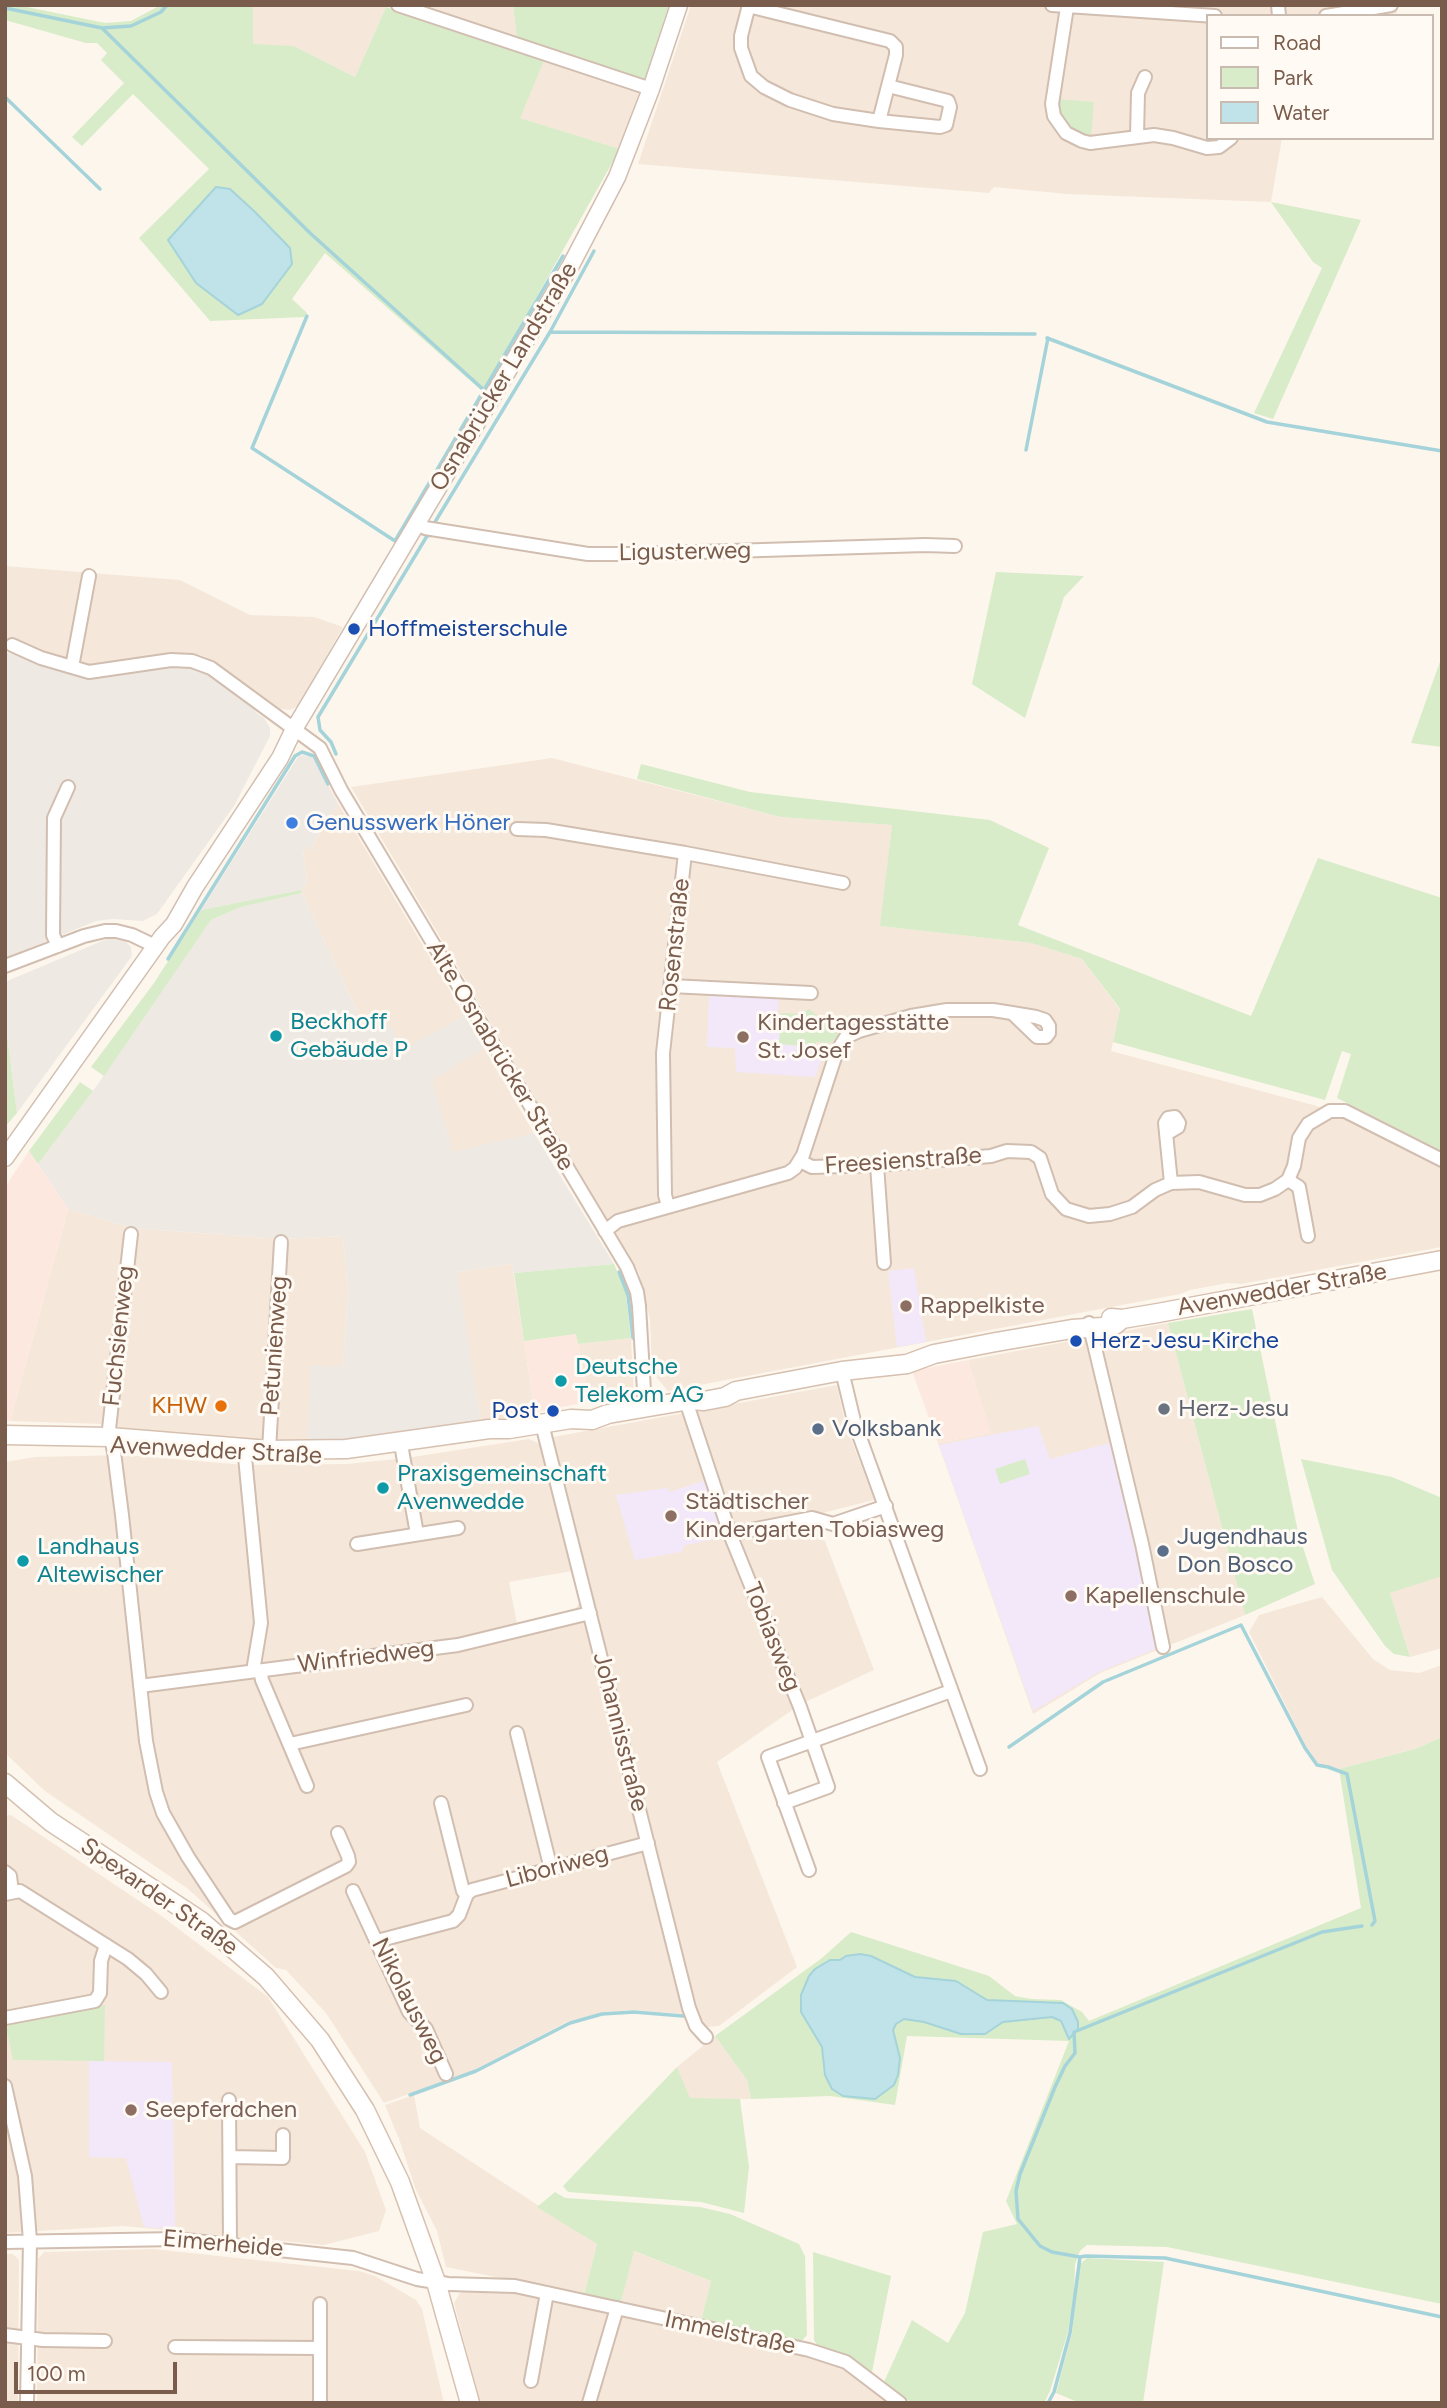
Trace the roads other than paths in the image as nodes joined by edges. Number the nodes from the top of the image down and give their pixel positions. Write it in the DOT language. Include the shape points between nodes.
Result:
graph roads {
  1 [pos="398,5"];
  2 [pos="679,5"];
  3 [pos="1052,5"];
  4 [pos="1391,5"];
  5 [pos="749,6"];
  6 [pos="1068,7"];
  7 [pos="1114,8"];
  8 [pos="1338,14"];
  9 [pos="1206,15"];
  10 [pos="1145,77"];
  11 [pos="888,86"];
  12 [pos="652,89"];
  13 [pos="879,121"];
  14 [pos="1137,136"];
  15 [pos="1228,140"];
  16 [pos="417,524"];
  17 [pos="955,546"];
  18 [pos="89,576"];
  19 [pos="12,645"];
  20 [pos="72,667"];
  21 [pos="294,729"];
  22 [pos="68,787"];
  23 [pos="517,829"];
  24 [pos="685,853"];
  25 [pos="843,883"];
  26 [pos="158,942"];
  27 [pos="58,946"];
  28 [pos="5,966"];
  29 [pos="671,986"];
  30 [pos="811,993"];
  31 [pos="1012,1013"];
  32 [pos="1166,1134"];
  33 [pos="5,1158"];
  34 [pos="1442,1160"];
  35 [pos="800,1161"];
  36 [pos="877,1165"];
  37 [pos="1288,1180"];
  38 [pos="1171,1183"];
  39 [pos="668,1206"];
  40 [pos="605,1230"];
  41 [pos="131,1234"];
  42 [pos="1308,1236"];
  43 [pos="281,1242"];
  44 [pos="1442,1260"];
  45 [pos="884,1263"];
  46 [pos="1090,1326"];
  47 [pos="851,1369"];
  48 [pos="688,1401"];
  49 [pos="645,1408"];
  50 [pos="542,1424"];
  51 [pos="509,1429"];
  52 [pos="5,1435"];
  53 [pos="112,1442"];
  54 [pos="5,1445"];
  55 [pos="268,1450"];
  56 [pos="402,1450"];
  57 [pos="245,1457"];
  58 [pos="886,1506"];
  59 [pos="458,1528"];
  60 [pos="417,1534"];
  61 [pos="730,1534"];
  62 [pos="357,1544"];
  63 [pos="590,1613"];
  64 [pos="1163,1647"];
  65 [pos="257,1670"];
  66 [pos="140,1686"];
  67 [pos="951,1691"];
  68 [pos="466,1705"];
  69 [pos="517,1733"];
  70 [pos="813,1741"];
  71 [pos="290,1744"];
  72 [pos="980,1769"];
  73 [pos="5,1783"];
  74 [pos="307,1786"];
  75 [pos="441,1803"];
  76 [pos="784,1803"];
  77 [pos="338,1833"];
  78 [pos="648,1843"];
  79 [pos="551,1869"];
  80 [pos="809,1870"];
  81 [pos="5,1872"];
  82 [pos="353,1891"];
  83 [pos="9,1893"];
  84 [pos="467,1895"];
  85 [pos="377,1941"];
  86 [pos="106,1945"];
  87 [pos="161,1992"];
  88 [pos="5,2018"];
  89 [pos="706,2037"];
  90 [pos="446,2074"];
  91 [pos="5,2086"];
  92 [pos="229,2100"];
  93 [pos="9,2115"];
  94 [pos="283,2135"];
  95 [pos="230,2157"];
  96 [pos="30,2241"];
  97 [pos="5,2242"];
  98 [pos="230,2244"];
  99 [pos="436,2282"];
  100 [pos="547,2293"];
  101 [pos="320,2304"];
  102 [pos="617,2308"];
  103 [pos="5,2335"];
  104 [pos="29,2337"];
  105 [pos="104,2341"];
  106 [pos="175,2347"];
  107 [pos="319,2348"];
  108 [pos="531,2381"];
  109 [pos="27,2403"];
  110 [pos="320,2403"];
  111 [pos="470,2403"];
  112 [pos="589,2403"];
  113 [pos="900,2403"];
  1 -- 12 [label="street"];
  2 -- 12 [label="street, Osnabrücker Landstraße"];
  3 -- 6 [label="street"];
  4 -- 8 [label="street"];
  5 -- 11 [label="street" via="890,41 896,55"];
  5 -- 13 [label="street" via="741,48 751,76 790,100 833,114"];
  6 -- 7 [label="street"];
  6 -- 14 [label="street" via="1052,98 1054,116 1066,133 1082,141 1099,143"];
  7 -- 9 [label="street"];
  10 -- 14 [label="street" via="1138,93"];
  11 -- 13 [label="street"];
  11 -- 13 [label="street" via="948,101 946,125"];
  12 -- 16 [label="street, Osnabrücker Landstraße" via="607,199"];
  14 -- 15 [label="street" via="1173,138 1207,148"];
  16 -- 17 [label="street, Ligusterweg" via="588,554"];
  16 -- 21 [label="street, Osnabrücker Landstraße"];
  18 -- 20 [label="street"];
  19 -- 20 [label="street, Alte Osnabrücker Straße"];
  20 -- 21 [label="street, Alte Osnabrücker Straße" via="89,672 192,661 211,668"];
  21 -- 26 [label="street, Osnabrücker Landstraße" via="272,753 259,788 195,887 171,913"];
  21 -- 40 [label="street, Alte Osnabrücker Straße" via="320,748"];
  22 -- 27 [label="street" via="54,818 53,935"];
  23 -- 24 [label="street, Rosenstraße"];
  24 -- 25 [label="street"];
  24 -- 29 [label="street, Rosenstraße"];
  26 -- 27 [label="street" via="116,931"];
  26 -- 33 [label="street, Osnabrücker Landstraße"];
  27 -- 28 [label="street"];
  29 -- 30 [label="street"];
  29 -- 39 [label="street, Rosenstraße" via="663,1053"];
  31 -- 35 [label="street" via="947,1010 911,1016 846,1037 837,1051"];
  32 -- 38 [label="street"];
  34 -- 37 [label="street" via="1345,1111 1329,1111 1308,1124 1299,1138"];
  35 -- 36 [label="street, Freesienstraße" via="813,1167"];
  35 -- 39 [label="street, Freesienstraße" via="788,1173"];
  36 -- 38 [label="street, Freesienstraße" via="1031,1152 1044,1166 1052,1195 1066,1209 1090,1216 1132,1207"];
  36 -- 45 [label="street"];
  37 -- 38 [label="street" via="1260,1195 1199,1182"];
  37 -- 42 [label="street" via="1299,1187"];
  39 -- 40 [label="street, Freesienstraße"];
  40 -- 49 [label="street, Alte Osnabrücker Straße" via="637,1292"];
  41 -- 53 [label="street, Fuchsienweg" via="109,1429"];
  43 -- 55 [label="street, Petunienweg"];
  44 -- 46 [label="main road, Avenwedder Straße" via="1113,1318"];
  46 -- 47 [label="main road, Avenwedder Straße" via="934,1354 907,1364"];
  46 -- 64 [label="street"];
  47 -- 48 [label="main road, Avenwedder Straße"];
  47 -- 58 [label="street" via="854,1421"];
  48 -- 49 [label="main road, Avenwedder Straße"];
  48 -- 61 [label="street, Tobiasweg"];
  49 -- 50 [label="main road, Avenwedder Straße" via="608,1414 600,1411"];
  50 -- 51 [label="main road, Avenwedder Straße"];
  50 -- 63 [label="street, Johannisstraße"];
  51 -- 55 [label="main road, Avenwedder Straße" via="346,1449"];
  51 -- 56 [label="main road, Avenwedder Straße" via="492,1436"];
  52 -- 53 [label="main road, Avenwedder Straße"];
  53 -- 54 [label="main road, Avenwedder Straße"];
  53 -- 55 [label="main road, Avenwedder Straße"];
  53 -- 57 [label="main road, Avenwedder Straße"];
  53 -- 66 [label="street, Fuchsienweg"];
  56 -- 57 [label="main road, Avenwedder Straße" via="306,1458"];
  56 -- 60 [label="street"];
  57 -- 65 [label="street" via="261,1623"];
  58 -- 61 [label="street" via="833,1524 812,1518"];
  58 -- 67 [label="street"];
  59 -- 60 [label="street"];
  60 -- 62 [label="street"];
  61 -- 70 [label="street, Tobiasweg"];
  63 -- 65 [label="street, Winfriedweg" via="458,1645"];
  63 -- 78 [label="street, Johannisstraße"];
  65 -- 66 [label="street, Winfriedweg"];
  65 -- 71 [label="street"];
  66 -- 77 [label="street, Fuchsienweg" via="146,1741 163,1813 229,1919 241,1920 346,1866 348,1856"];
  67 -- 70 [label="street"];
  67 -- 72 [label="street"];
  68 -- 71 [label="street"];
  69 -- 79 [label="street"];
  70 -- 76 [label="street, Tobiasweg" via="828,1787"];
  70 -- 76 [label="street" via="768,1756"];
  71 -- 74 [label="street"];
  73 -- 99 [label="main road, Spexarder Straße" via="51,1822 201,1921 295,2008 365,2110 400,2182"];
  75 -- 84 [label="street"];
  76 -- 80 [label="street"];
  78 -- 79 [label="street, Liboriweg"];
  78 -- 89 [label="street, Johannisstraße" via="689,2008"];
  79 -- 84 [label="street, Liboriweg"];
  81 -- 83 [label="street"];
  82 -- 85 [label="street, Nikolausweg"];
  83 -- 86 [label="street" via="20,1891"];
  84 -- 85 [label="street" via="453,1921"];
  85 -- 90 [label="street, Nikolausweg" via="409,2012 426,2029"];
  86 -- 87 [label="street" via="137,1966"];
  86 -- 88 [label="street" via="95,2001"];
  91 -- 93 [label="street"];
  92 -- 95 [label="street"];
  93 -- 96 [label="street" via="26,2176"];
  94 -- 95 [label="street" via="283,2158"];
  95 -- 98 [label="street"];
  96 -- 97 [label="street, Eimerheide"];
  96 -- 98 [label="street, Eimerheide" via="155,2238"];
  96 -- 104 [label="street"];
  98 -- 99 [label="street, Eimerheide" via="353,2258"];
  99 -- 100 [label="street, Immelstraße" via="515,2286"];
  99 -- 111 [label="main road, Spexarder Straße"];
  100 -- 102 [label="street, Immelstraße"];
  100 -- 108 [label="street"];
  101 -- 107 [label="street"];
  102 -- 112 [label="street"];
  102 -- 113 [label="street, Immelstraße" via="846,2362"];
  103 -- 104 [label="street"];
  104 -- 105 [label="street"];
  104 -- 109 [label="street"];
  106 -- 107 [label="street"];
  107 -- 110 [label="street"];
}
